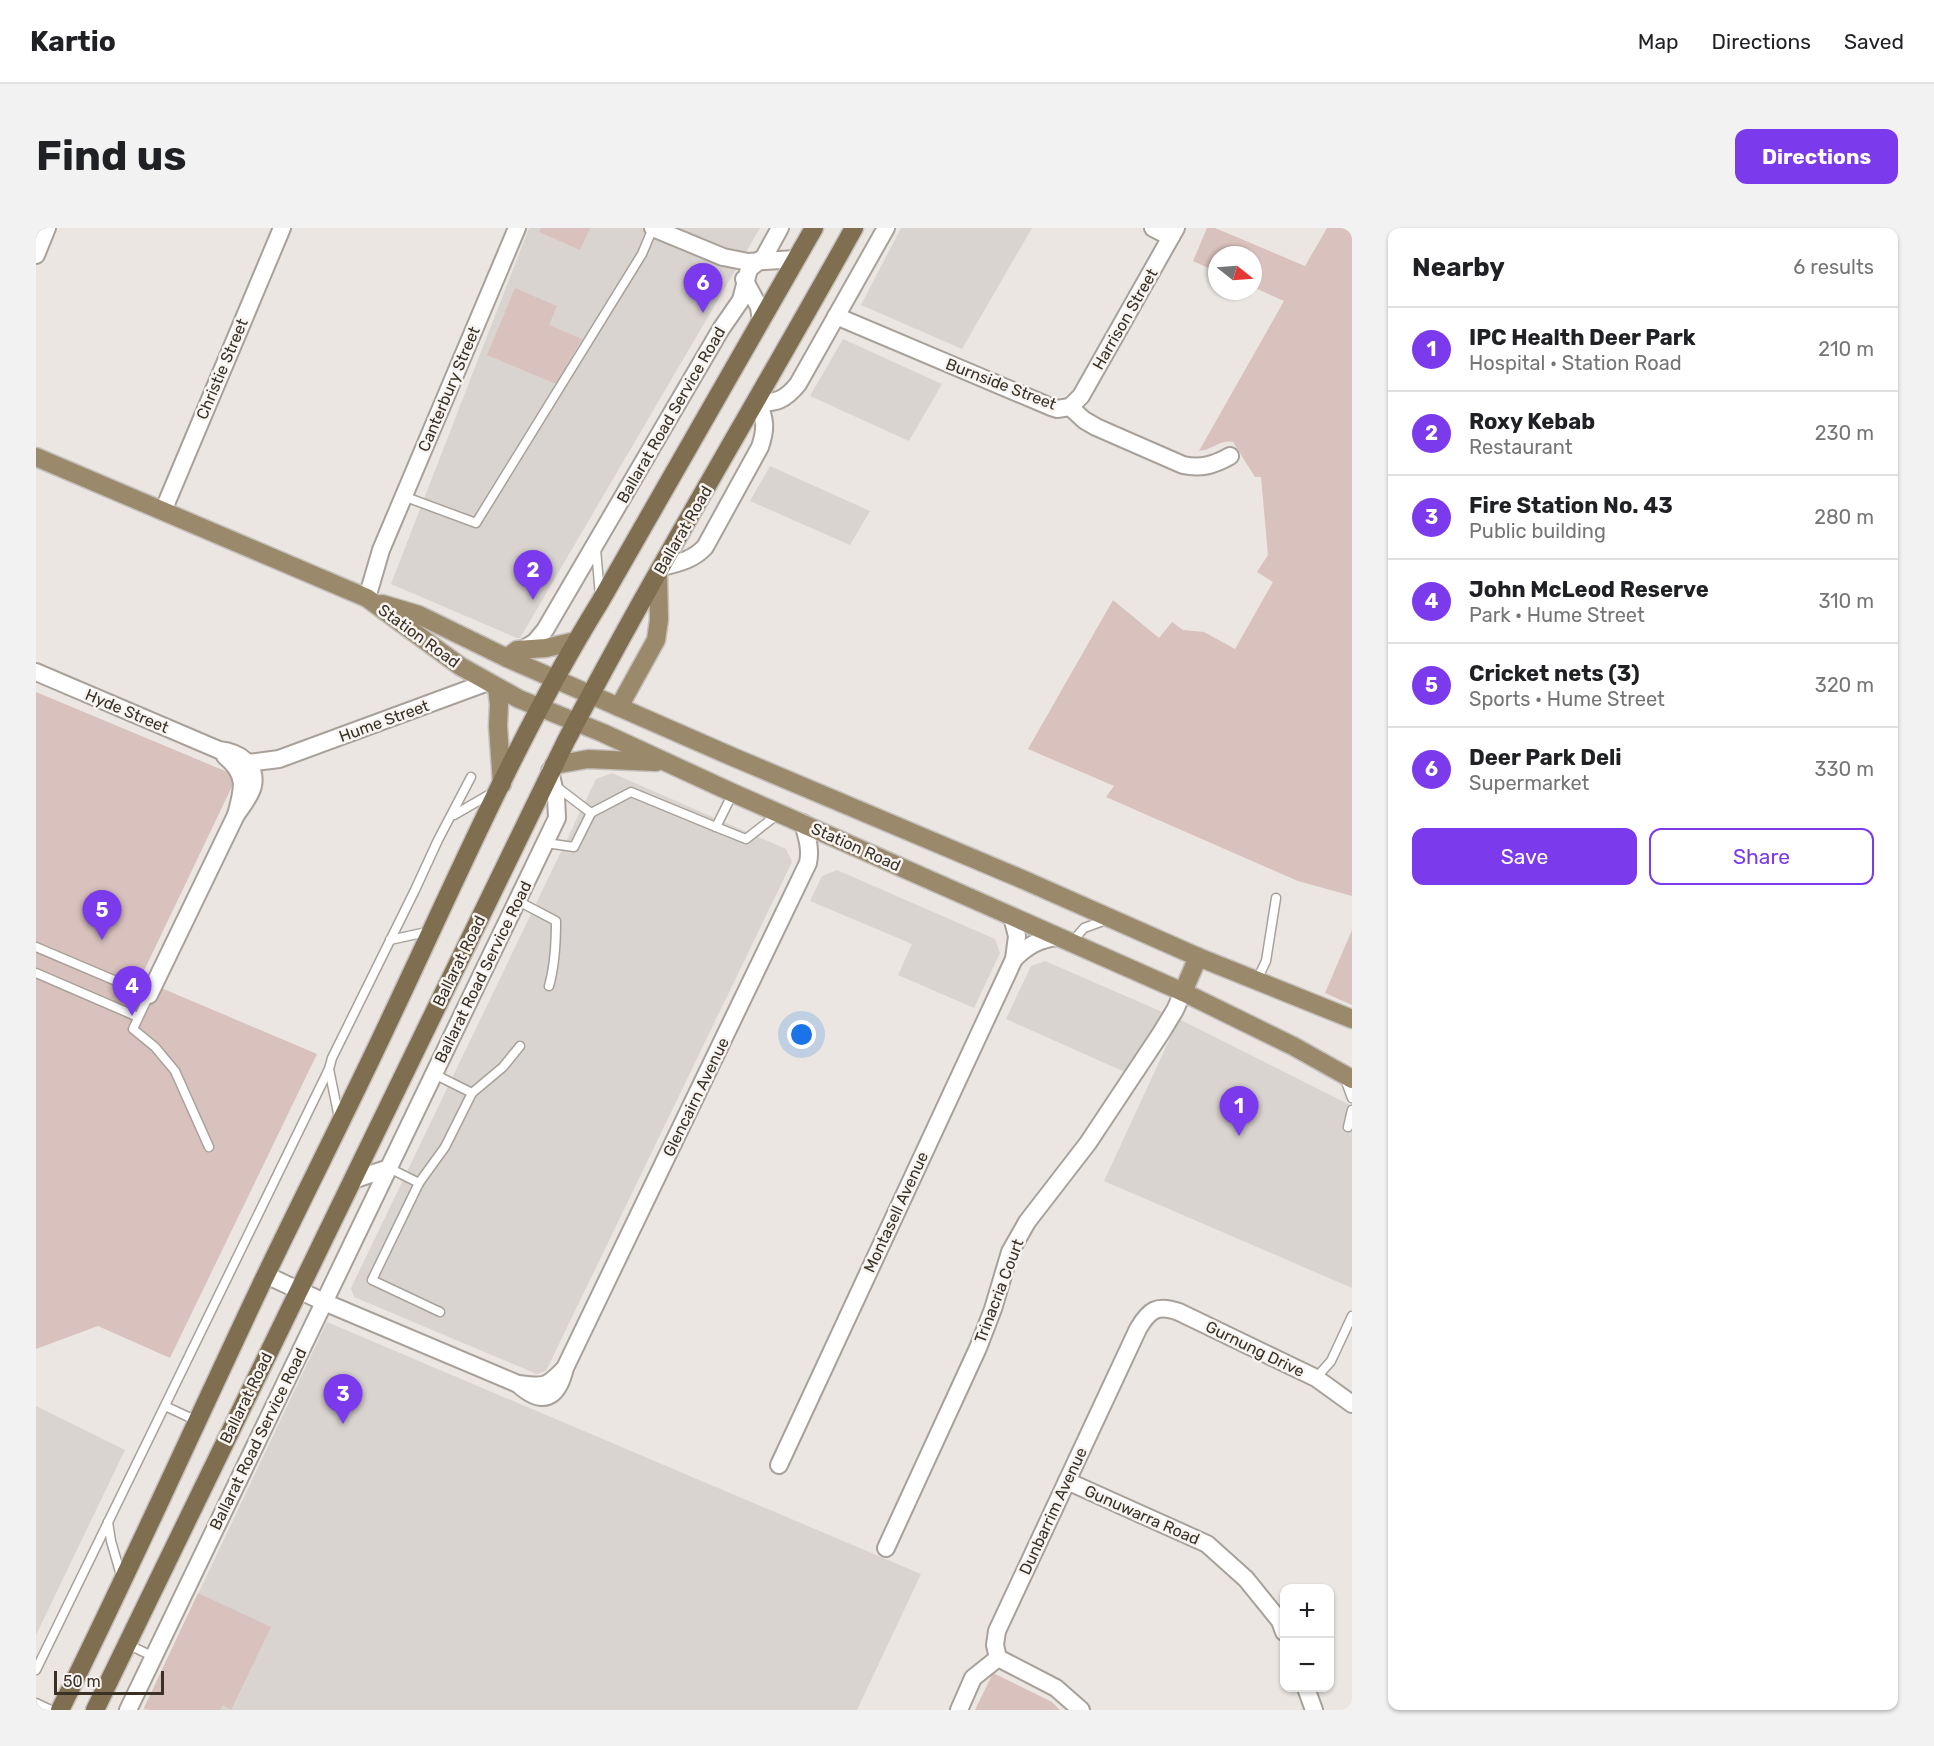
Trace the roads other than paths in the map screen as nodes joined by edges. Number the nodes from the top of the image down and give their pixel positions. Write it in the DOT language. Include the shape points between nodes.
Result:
graph roads {
  1 [pos="47,228"];
  2 [pos="282,228"];
  3 [pos="517,228"];
  4 [pos="653,228"];
  5 [pos="780,228"];
  6 [pos="814,228"];
  7 [pos="855,228"];
  8 [pos="886,228"];
  9 [pos="1153,228"];
  10 [pos="1174,233"];
  11 [pos="36,255"];
  12 [pos="723,257"];
  13 [pos="796,259"];
  14 [pos="758,261"];
  15 [pos="746,282"];
  16 [pos="837,316"];
  17 [pos="761,322"];
  18 [pos="757,402"];
  19 [pos="1070,407"];
  20 [pos="1230,456"];
  21 [pos="36,457"];
  22 [pos="403,496"];
  23 [pos="163,511"];
  24 [pos="596,543"];
  25 [pos="660,570"];
  26 [pos="364,597"];
  27 [pos="600,602"];
  28 [pos="576,641"];
  29 [pos="514,654"];
  30 [pos="36,672"];
  31 [pos="556,679"];
  32 [pos="492,685"];
  33 [pos="591,694"];
  34 [pos="619,707"];
  35 [pos="540,709"];
  36 [pos="576,722"];
  37 [pos="667,763"];
  38 [pos="247,772"];
  39 [pos="553,774"];
  40 [pos="471,777"];
  41 [pos="502,786"];
  42 [pos="733,794"];
  43 [pos="591,813"];
  44 [pos="780,813"];
  45 [pos="451,817"];
  46 [pos="803,824"];
  47 [pos="716,827"];
  48 [pos="546,843"];
  49 [pos="1276,898"];
  50 [pos="518,901"];
  51 [pos="1012,917"];
  52 [pos="1112,918"];
  53 [pos="432,931"];
  54 [pos="390,940"];
  55 [pos="1064,940"];
  56 [pos="36,947"];
  57 [pos="1198,957"];
  58 [pos="1014,959"];
  59 [pos="36,973"];
  60 [pos="1257,980"];
  61 [pos="549,987"];
  62 [pos="1183,992"];
  63 [pos="149,995"];
  64 [pos="138,1017"];
  65 [pos="1352,1019"];
  66 [pos="520,1046"];
  67 [pos="329,1069"];
  68 [pos="434,1074"];
  69 [pos="1347,1076"];
  70 [pos="472,1093"];
  71 [pos="1352,1098"];
  72 [pos="1352,1110"];
  73 [pos="1352,1123"];
  74 [pos="341,1124"];
  75 [pos="209,1147"];
  76 [pos="389,1168"];
  77 [pos="353,1180"];
  78 [pos="419,1183"];
  79 [pos="266,1275"];
  80 [pos="299,1290"];
  81 [pos="324,1302"];
  82 [pos="1153,1310"];
  83 [pos="440,1312"];
  84 [pos="1352,1317"];
  85 [pos="1316,1378"];
  86 [pos="1352,1404"];
  87 [pos="165,1406"];
  88 [pos="197,1421"];
  89 [pos="779,1465"];
  90 [pos="1066,1481"];
  91 [pos="108,1521"];
  92 [pos="886,1548"];
  93 [pos="123,1582"];
  94 [pos="1280,1621"];
  95 [pos="96,1637"];
  96 [pos="127,1644"];
  97 [pos="154,1657"];
  98 [pos="998,1658"];
  99 [pos="36,1670"];
  100 [pos="1307,1692"];
  101 [pos="36,1702"];
  102 [pos="51,1710"];
  103 [pos="60,1710"];
  104 [pos="95,1710"];
  105 [pos="128,1710"];
  106 [pos="959,1710"];
  107 [pos="1081,1710"];
  108 [pos="1314,1710"];
  1 -- 11 [label="street"];
  2 -- 23 [label="street, Christie Street"];
  3 -- 22 [label="street, Canterbury Street"];
  4 -- 12 [label="street" via="683,237"];
  4 -- 22 [label="lane" via="642,254 476,523"];
  5 -- 14 [label="street, Ballarat Road Service Road" via="768,252"];
  6 -- 13 [label="highway, Ballarat Road"];
  7 -- 18 [label="highway, Ballarat Road"];
  8 -- 16 [label="street"];
  9 -- 10 [label="street"];
  10 -- 19 [label="street, Harrison Street" via="1081,396"];
  12 -- 14 [label="street"];
  12 -- 15 [label="street"];
  13 -- 14 [label="street"];
  13 -- 17 [label="highway, Ballarat Road"];
  14 -- 15 [label="street, Ballarat Road Service Road" via="749,269"];
  15 -- 17 [label="street" via="759,307"];
  15 -- 24 [label="street, Ballarat Road Service Road" via="740,302"];
  16 -- 18 [label="street" via="796,387 772,404"];
  16 -- 19 [label="street, Burnside Street" via="1051,407"];
  17 -- 27 [label="highway, Ballarat Road"];
  18 -- 25 [label="highway, Ballarat Road"];
  18 -- 25 [label="street" via="764,414 760,447 705,547 697,555"];
  19 -- 20 [label="street, Burnside Street" via="1095,427 1183,465 1209,466"];
  21 -- 23 [label="main road, Station Road"];
  22 -- 26 [label="street, Canterbury Street"];
  23 -- 26 [label="main road, Station Road"];
  24 -- 27 [label="lane"];
  24 -- 29 [label="street, Ballarat Road Service Road" via="543,633"];
  25 -- 33 [label="highway, Ballarat Road"];
  25 -- 34 [label="main road" via="656,640"];
  26 -- 29 [label="main road, Station Road"];
  26 -- 32 [label="main road, Station Road"];
  27 -- 28 [label="highway, Ballarat Road"];
  28 -- 29 [label="main road"];
  28 -- 31 [label="highway, Ballarat Road"];
  29 -- 31 [label="main road, Station Road"];
  30 -- 38 [label="street, Hyde Street" via="219,750"];
  31 -- 33 [label="main road, Station Road"];
  31 -- 35 [label="highway, Ballarat Road"];
  32 -- 35 [label="main road, Station Road"];
  32 -- 38 [label="street, Hume Street"];
  32 -- 41 [label="main road" via="500,704"];
  33 -- 34 [label="main road, Station Road"];
  33 -- 36 [label="highway, Ballarat Road"];
  34 -- 52 [label="main road, Station Road"];
  35 -- 36 [label="main road, Station Road"];
  35 -- 41 [label="highway, Ballarat Road"];
  36 -- 37 [label="main road, Station Road"];
  36 -- 39 [label="highway, Ballarat Road"];
  37 -- 39 [label="main road" via="588,759"];
  37 -- 42 [label="main road, Station Road"];
  38 -- 63 [label="street" via="236,815"];
  39 -- 43 [label="lane"];
  39 -- 48 [label="street, Ballarat Road Service Road" via="558,809"];
  39 -- 77 [label="highway, Ballarat Road"];
  40 -- 45 [label="lane"];
  41 -- 45 [label="lane"];
  41 -- 53 [label="highway, Ballarat Road"];
  42 -- 44 [label="main road, Station Road"];
  42 -- 47 [label="lane"];
  43 -- 47 [label="lane" via="631,792"];
  43 -- 48 [label="lane" via="574,847"];
  44 -- 46 [label="main road, Station Road"];
  44 -- 47 [label="lane" via="746,839"];
  45 -- 54 [label="lane"];
  46 -- 51 [label="main road, Station Road"];
  46 -- 81 [label="street, Glencairn Avenue" via="809,842 808,863 565,1368 549,1384 518,1383"];
  48 -- 50 [label="street, Ballarat Road Service Road"];
  49 -- 60 [label="lane" via="1266,961"];
  50 -- 61 [label="lane" via="556,921"];
  50 -- 68 [label="street, Ballarat Road Service Road"];
  51 -- 55 [label="main road, Station Road"];
  51 -- 58 [label="street, Montasell Avenue" via="1017,936"];
  52 -- 55 [label="lane" via="1093,923"];
  52 -- 57 [label="main road, Station Road"];
  53 -- 54 [label="lane"];
  53 -- 74 [label="highway, Ballarat Road"];
  54 -- 67 [label="lane"];
  55 -- 58 [label="street, Montasell Avenue" via="1045,938"];
  55 -- 62 [label="main road, Station Road"];
  56 -- 63 [label="lane"];
  57 -- 60 [label="main road, Station Road"];
  57 -- 62 [label="main road"];
  58 -- 89 [label="street, Montasell Avenue"];
  59 -- 64 [label="lane"];
  60 -- 65 [label="main road, Station Road"];
  62 -- 69 [label="main road, Station Road"];
  62 -- 92 [label="street, Trinacria Court" via="1112,1107 1027,1222 1010,1252 978,1348"];
  63 -- 64 [label="lane"];
  64 -- 75 [label="lane" via="133,1029 175,1071"];
  66 -- 70 [label="lane" via="503,1067"];
  67 -- 74 [label="lane"];
  67 -- 87 [label="lane"];
  68 -- 70 [label="lane"];
  68 -- 76 [label="street, Ballarat Road Service Road"];
  69 -- 71 [label="lane"];
  70 -- 78 [label="lane" via="444,1147"];
  72 -- 73 [label="lane" via="1348,1127"];
  74 -- 79 [label="highway, Ballarat Road"];
  76 -- 77 [label="street"];
  76 -- 78 [label="lane"];
  76 -- 81 [label="street, Ballarat Road Service Road"];
  77 -- 80 [label="highway, Ballarat Road"];
  78 -- 83 [label="lane" via="372,1280"];
  79 -- 80 [label="street, Glencairn Avenue"];
  79 -- 88 [label="highway, Ballarat Road"];
  80 -- 81 [label="street, Glencairn Avenue"];
  80 -- 96 [label="highway, Ballarat Road"];
  81 -- 97 [label="street, Ballarat Road Service Road"];
  82 -- 85 [label="street, Gurnung Drive" via="1167,1308 1179,1312"];
  82 -- 90 [label="street, Dunbarrim Avenue" via="1138,1329"];
  84 -- 85 [label="lane" via="1332,1362"];
  85 -- 86 [label="street, Gurnung Drive"];
  87 -- 88 [label="lane"];
  87 -- 91 [label="lane"];
  88 -- 93 [label="highway, Ballarat Road"];
  90 -- 94 [label="street, Gunuwarra Road" via="1207,1544 1246,1579"];
  90 -- 98 [label="street, Dunbarrim Avenue" via="997,1631"];
  91 -- 93 [label="lane"];
  91 -- 99 [label="lane"];
  93 -- 95 [label="highway, Ballarat Road"];
  95 -- 96 [label="highway"];
  95 -- 103 [label="highway, Ballarat Road"];
  96 -- 97 [label="lane"];
  96 -- 104 [label="highway, Ballarat Road"];
  97 -- 105 [label="street, Ballarat Road Service Road"];
  98 -- 106 [label="street" via="974,1678"];
  98 -- 107 [label="street" via="1056,1688"];
  100 -- 108 [label="street"];
  101 -- 102 [label="lane"];
}
